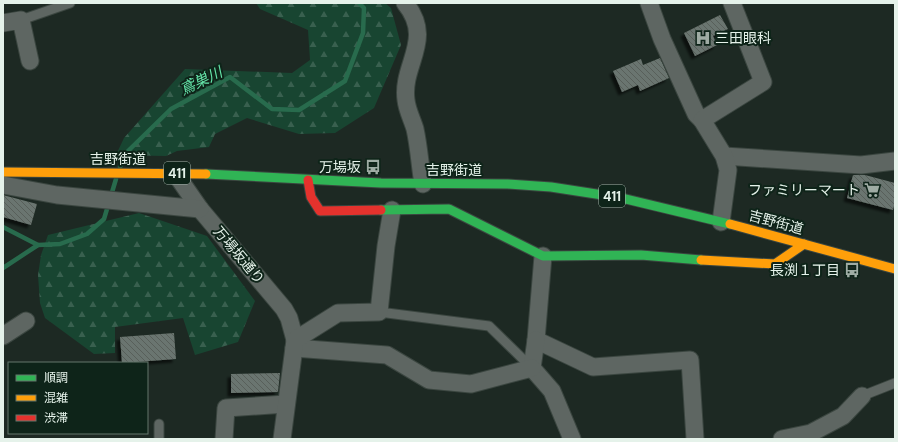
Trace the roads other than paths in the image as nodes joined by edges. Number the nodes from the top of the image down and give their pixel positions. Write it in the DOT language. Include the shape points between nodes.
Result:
graph roads {
  1 [pos="70,3"];
  2 [pos="405,3"];
  3 [pos="649,3"];
  4 [pos="732,3"];
  5 [pos="21,20"];
  6 [pos="3,23"];
  7 [pos="30,60"];
  8 [pos="702,120"];
  9 [pos="724,156"];
  10 [pos="895,161"];
  11 [pos="3,172"];
  12 [pos="175,173"];
  13 [pos="308,180"];
  14 [pos="423,184"];
  15 [pos="3,185"];
  16 [pos="200,208"];
  17 [pos="392,210"];
  18 [pos="721,222"];
  19 [pos="804,244"];
  20 [pos="543,256"];
  21 [pos="895,269"];
  22 [pos="379,312"];
  23 [pos="26,321"];
  24 [pos="3,336"];
  25 [pos="536,340"];
  26 [pos="295,344"];
  27 [pos="532,368"];
  28 [pos="895,383"];
  29 [pos="862,396"];
  30 [pos="286,404"];
  31 [pos="159,424"];
  32 [pos="159,439"];
  33 [pos="224,439"];
  34 [pos="282,439"];
  35 [pos="572,439"];
  36 [pos="695,439"];
  37 [pos="782,439"];
  1 -- 5 [label="lane"];
  2 -- 14 [label="street" via="412,12 417,29 414,61 409,74 406,99 415,129"];
  3 -- 8 [label="street" via="662,39 696,114"];
  4 -- 8 [label="street" via="763,82"];
  5 -- 6 [label="street"];
  5 -- 7 [label="street"];
  8 -- 9 [label="street"];
  9 -- 10 [label="street" via="861,165"];
  9 -- 18 [label="street" via="728,170"];
  11 -- 12 [label="main road, 吉野街道 / 411"];
  12 -- 13 [label="main road, 吉野街道 / 411"];
  12 -- 16 [label="street, 万場坂通り"];
  13 -- 14 [label="main road, 吉野街道 / 411"];
  13 -- 17 [label="main road" via="311,197 320,210"];
  14 -- 18 [label="main road, 吉野街道 / 411" via="551,187 622,198"];
  15 -- 16 [label="street" via="57,195"];
  16 -- 26 [label="street, 万場坂通り" via="284,309 289,318"];
  17 -- 20 [label="main road" via="449,209"];
  17 -- 22 [label="street"];
  18 -- 19 [label="main road, 吉野街道 / 411"];
  19 -- 20 [label="main road" via="775,264 711,262 640,255"];
  19 -- 21 [label="main road, 吉野街道 / 411"];
  20 -- 25 [label="street"];
  22 -- 26 [label="street" via="338,313"];
  22 -- 27 [label="lane" via="489,326"];
  23 -- 24 [label="street"];
  25 -- 27 [label="street"];
  25 -- 36 [label="street" via="593,367 690,360"];
  26 -- 27 [label="street" via="387,356 429,380 471,384"];
  26 -- 30 [label="street"];
  27 -- 35 [label="street" via="552,391"];
  28 -- 29 [label="lane"];
  29 -- 37 [label="street" via="843,416 811,433"];
  30 -- 33 [label="street" via="226,408"];
  30 -- 34 [label="street"];
  31 -- 32 [label="lane"];
}
